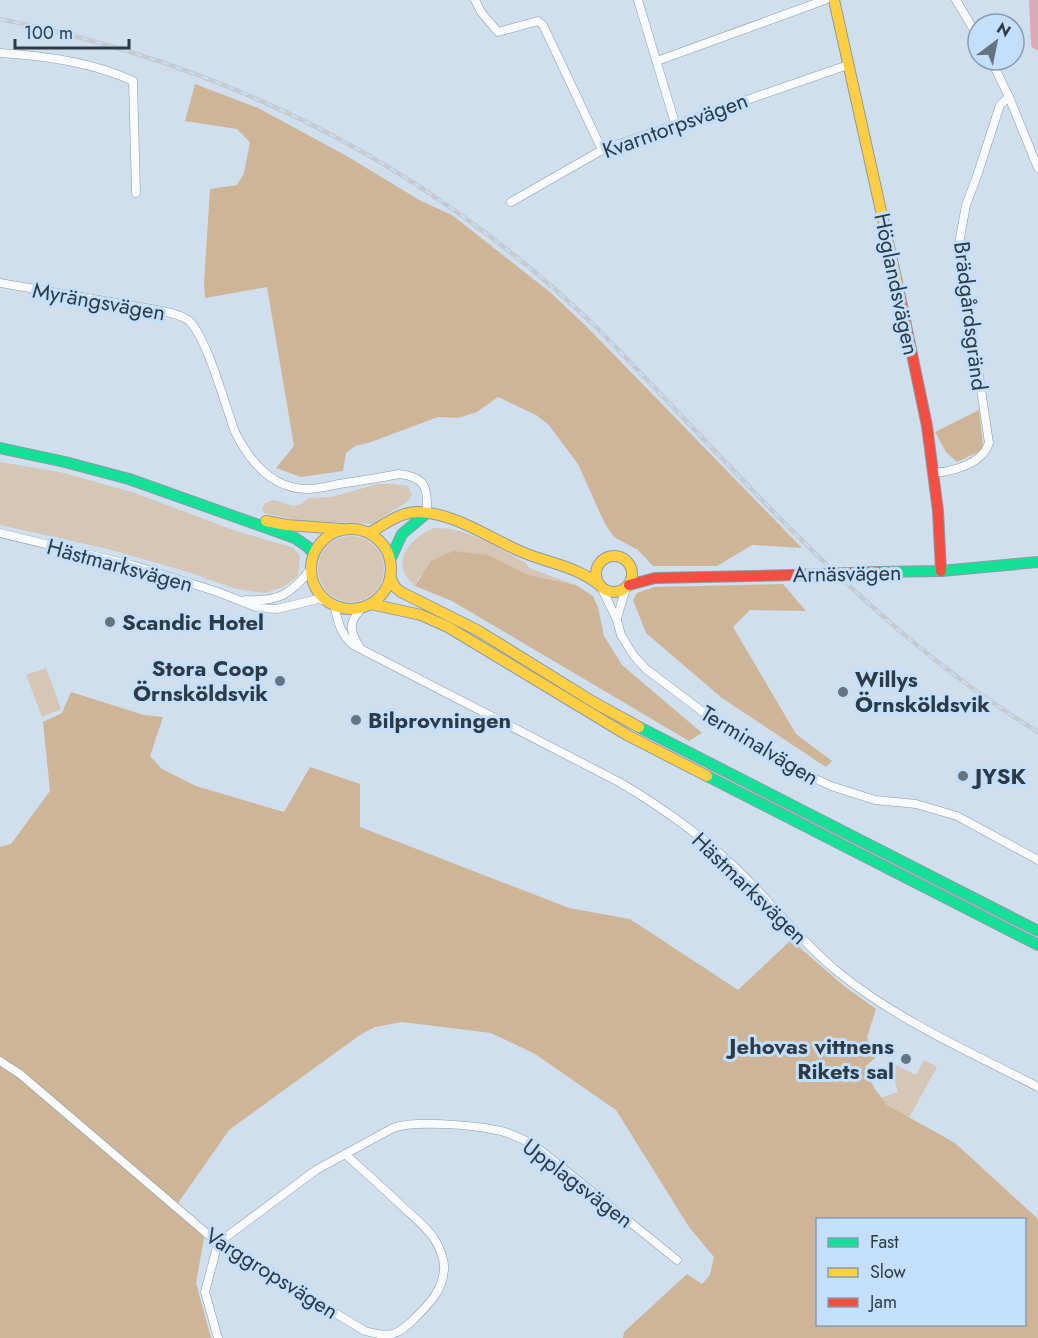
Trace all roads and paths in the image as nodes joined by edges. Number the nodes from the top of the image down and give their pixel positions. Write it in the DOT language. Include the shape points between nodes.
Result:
graph roads {
  1 [pos="475,0"];
  2 [pos="638,0"];
  3 [pos="825,0"];
  4 [pos="834,0"];
  5 [pos="956,0"];
  6 [pos="966,17"];
  7 [pos="0,53"];
  8 [pos="657,61"];
  9 [pos="848,65"];
  10 [pos="997,72"];
  11 [pos="1009,97"];
  12 [pos="675,123"];
  13 [pos="602,150"];
  14 [pos="1038,168"];
  15 [pos="136,193"];
  16 [pos="511,202"];
  17 [pos="0,283"];
  18 [pos="0,448"];
  19 [pos="934,473"];
  20 [pos="427,513"];
  21 [pos="233,515"];
  22 [pos="350,529"];
  23 [pos="0,533"];
  24 [pos="369,533"];
  25 [pos="314,554"];
  26 [pos="390,560"];
  27 [pos="602,560"];
  28 [pos="1038,562"];
  29 [pos="629,564"];
  30 [pos="311,569"];
  31 [pos="575,569"];
  32 [pos="941,571"];
  33 [pos="390,577"];
  34 [pos="655,578"];
  35 [pos="599,586"];
  36 [pos="627,586"];
  37 [pos="239,599"];
  38 [pos="331,603"];
  39 [pos="367,605"];
  40 [pos="617,620"];
  41 [pos="361,650"];
  42 [pos="1038,860"];
  43 [pos="1038,931"];
  44 [pos="1038,945"];
  45 [pos="0,1061"];
  46 [pos="1038,1087"];
  47 [pos="345,1154"];
  48 [pos="218,1243"];
  49 [pos="677,1260"];
  50 [pos="218,1338"];
  1 -- 13 [label="street" via="498,32 530,22 543,25"];
  2 -- 8 [label="street"];
  3 -- 8 [label="street"];
  4 -- 9 [label="main road, Höglandsvägen"];
  5 -- 6 [label="street"];
  7 -- 15 [label="street" via="64,60 133,81"];
  8 -- 12 [label="street"];
  9 -- 12 [label="street, Kvarntorpsvägen"];
  9 -- 19 [label="main road, Höglandsvägen" via="878,192"];
  10 -- 11 [label="street"];
  11 -- 14 [label="street"];
  11 -- 19 [label="street, Brädgårdsgränd" via="1000,105 966,205 959,243 989,443 975,461"];
  12 -- 13 [label="street, Kvarntorpsvägen"];
  13 -- 16 [label="street, Kvarntorpsvägen"];
  17 -- 20 [label="street, Myrängsvägen" via="157,310 188,320 200,337 238,439 253,462 269,476 306,489 399,474 410,476 425,487"];
  18 -- 21 [label="main road" via="110,473"];
  19 -- 32 [label="main road, Höglandsvägen"];
  20 -- 24 [label="main road" via="411,512"];
  20 -- 26 [label="main road" via="402,534"];
  20 -- 31 [label="main road"];
  21 -- 22 [label="main road" via="286,525"];
  21 -- 25 [label="main road" via="298,538"];
  22 -- 24 [label="main road"];
  22 -- 25 [label="main road" via="329,536"];
  23 -- 37 [label="street, Hästmarksvägen" via="132,565"];
  24 -- 26 [label="main road"];
  25 -- 30 [label="main road"];
  26 -- 33 [label="main road"];
  27 -- 29 [label="main road" via="615,556"];
  27 -- 31 [label="main road"];
  27 -- 35 [label="main road" via="596,571"];
  28 -- 32 [label="main road, Arnäsvägen"];
  29 -- 34 [label="main road, Arnäsvägen"];
  29 -- 36 [label="main road" via="632,577"];
  30 -- 37 [label="street, Hästmarksvägen" via="280,597 264,601"];
  30 -- 38 [label="main road" via="319,592"];
  31 -- 35 [label="main road"];
  32 -- 34 [label="main road, Arnäsvägen, bridge"];
  33 -- 39 [label="main road" via="380,597"];
  33 -- 43 [label="main road" via="401,592 477,630 634,725"];
  34 -- 36 [label="main road, Arnäsvägen"];
  35 -- 36 [label="main road" via="613,593"];
  35 -- 40 [label="street, Terminalvägen"];
  36 -- 40 [label="street"];
  37 -- 38 [label="street, Hästmarksvägen" via="260,608 277,609 311,600"];
  38 -- 39 [label="main road" via="354,609"];
  38 -- 41 [label="street, Hästmarksvägen" via="344,637"];
  39 -- 41 [label="street" via="351,622 351,631"];
  39 -- 44 [label="main road" via="421,615 441,623 627,735"];
  40 -- 42 [label="street, Terminalvägen" via="626,645 646,669 715,721 799,771 875,800 916,804 957,816"];
  41 -- 46 [label="street, Hästmarksvägen" via="654,803 726,858 809,946 857,987 893,1011"];
  45 -- 48 [label="street, Varggropsvägen"];
  47 -- 48 [label="street, Upplagsvägen" via="316,1170"];
  47 -- 48 [label="street, Varggropsvägen" via="424,1226 441,1254 444,1268 435,1297 405,1329 386,1337 365,1331"];
  47 -- 49 [label="street, Upplagsvägen" via="404,1123 495,1129 534,1145"];
  48 -- 50 [label="street" via="205,1292"];
}
